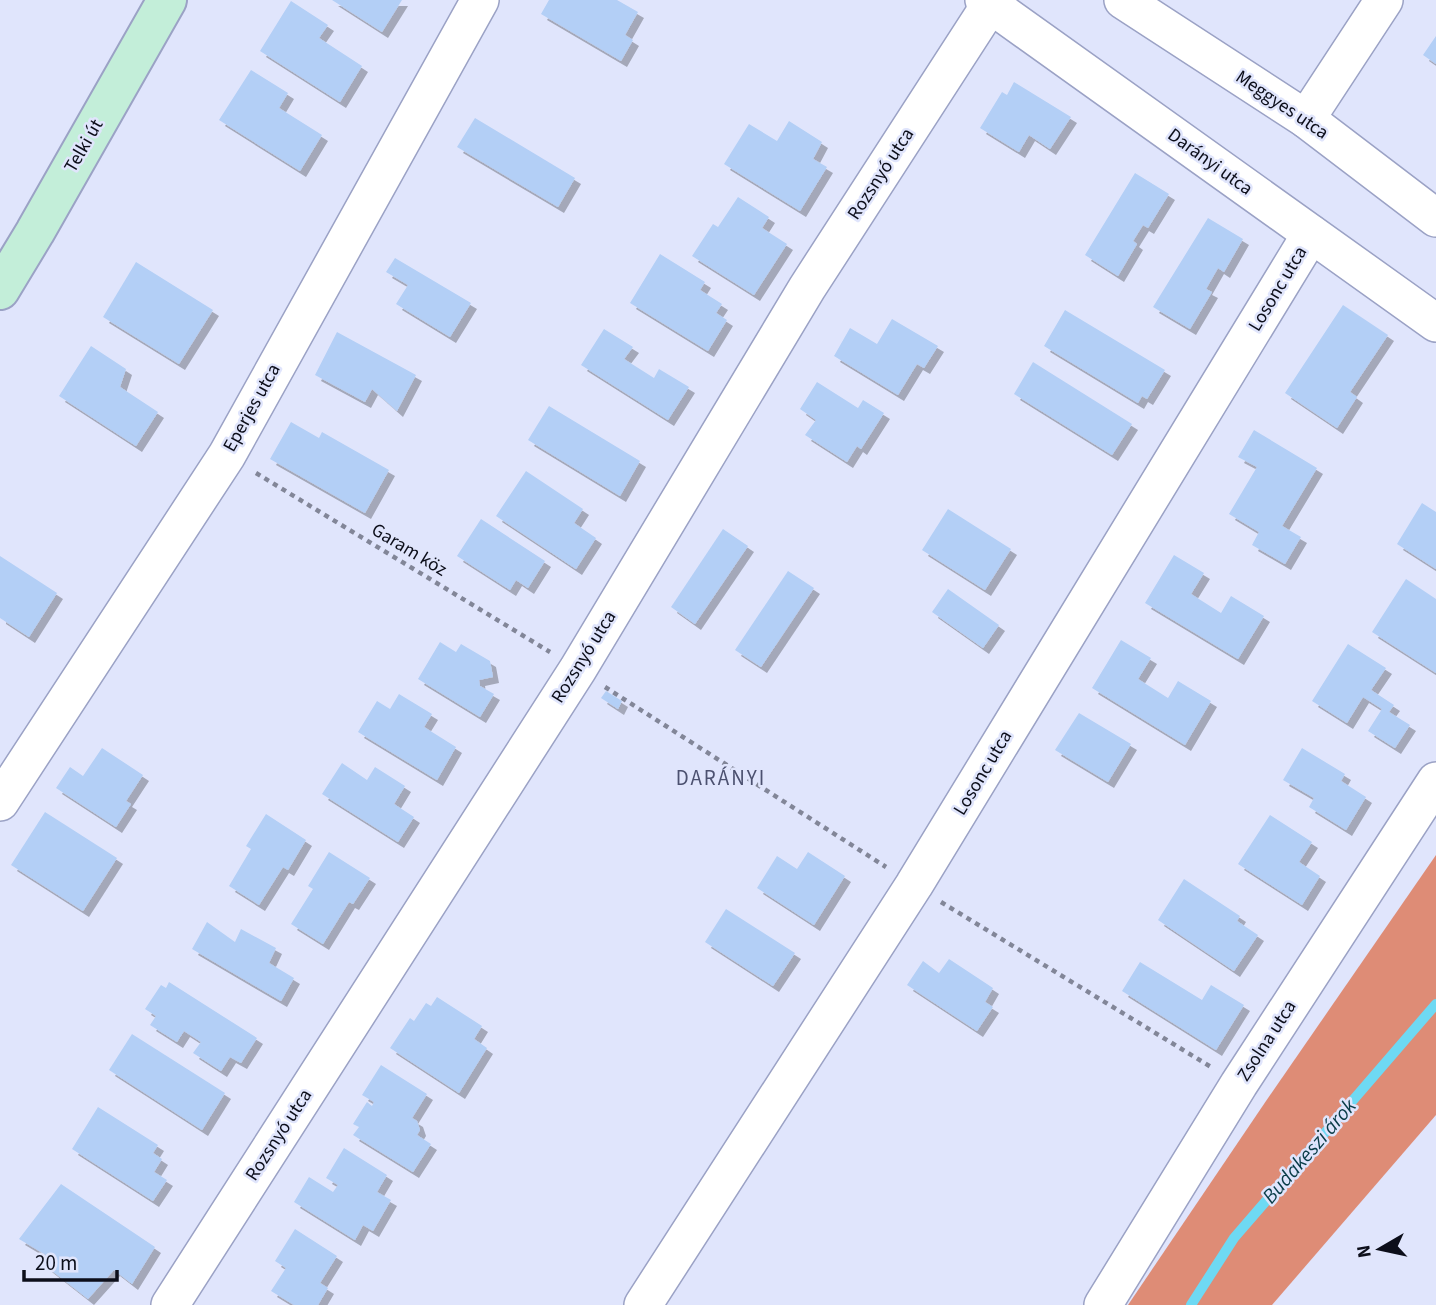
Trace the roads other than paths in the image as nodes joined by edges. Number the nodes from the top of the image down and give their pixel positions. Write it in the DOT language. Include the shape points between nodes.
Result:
graph roads {
  1 [pos="167,0"];
  2 [pos="480,0"];
  3 [pos="1124,0"];
  4 [pos="1384,0"];
  5 [pos="987,2"];
  6 [pos="1306,119"];
  7 [pos="1436,218"];
  8 [pos="1311,234"];
  9 [pos="0,290"];
  10 [pos="1436,323"];
  11 [pos="1436,781"];
  12 [pos="0,802"];
  13 [pos="170,1305"];
  14 [pos="643,1305"];
  15 [pos="1103,1305"];
  1 -- 9 [label="main road, Telki út"];
  2 -- 12 [label="street, Eperjes utca" via="227,455"];
  3 -- 6 [label="street, Meggyes utca"];
  4 -- 6 [label="street"];
  5 -- 8 [label="street, Darányi utca"];
  5 -- 13 [label="street, Rozsnyó utca" via="807,288 578,669"];
  6 -- 7 [label="street, Meggyes utca"];
  8 -- 10 [label="street, Darányi utca"];
  8 -- 14 [label="street, Losonc utca" via="922,874"];
  11 -- 15 [label="street, Zsolna utca" via="1239,1084"];
}
